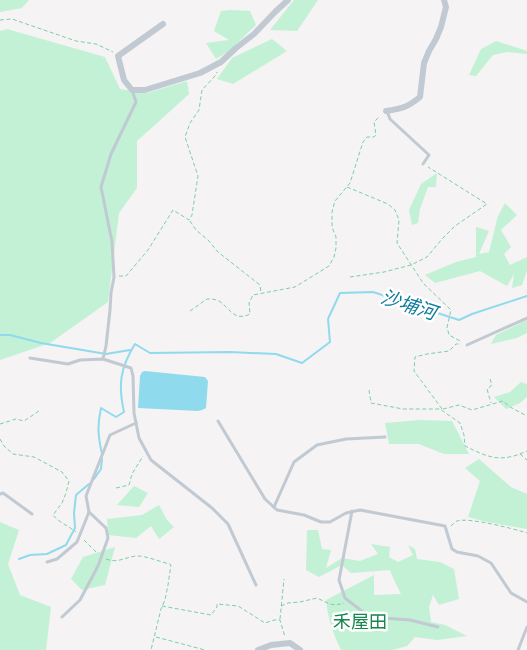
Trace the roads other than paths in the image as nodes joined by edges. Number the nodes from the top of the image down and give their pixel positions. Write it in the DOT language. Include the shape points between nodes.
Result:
graph roads {
  1 [pos="288,0"];
  2 [pos="444,0"];
  3 [pos="163,24"];
  4 [pos="132,90"];
  5 [pos="386,111"];
  6 [pos="423,164"];
  7 [pos="527,318"];
  8 [pos="467,344"];
  9 [pos="30,358"];
  10 [pos="103,359"];
  11 [pos="218,420"];
  12 [pos="136,423"];
  13 [pos="385,437"];
  14 [pos="0,494"];
  15 [pos="274,507"];
  16 [pos="89,512"];
  17 [pos="352,512"];
  18 [pos="32,514"];
  19 [pos="47,562"];
  20 [pos="256,585"];
  21 [pos="527,602"];
  22 [pos="62,617"];
  23 [pos="438,627"];
  24 [pos="527,627"];
  25 [pos="258,650"];
  26 [pos="300,650"];
  27 [pos="518,650"];
  1 -- 4 [label="street" via="221,62 200,73 145,90"];
  2 -- 5 [label="street" via="446,7 441,26 424,63 420,97 402,109"];
  3 -- 4 [label="street" via="118,56 124,80"];
  4 -- 10 [label="lane" via="136,102 111,154 101,187 112,242 114,277"];
  5 -- 6 [label="lane" via="390,119 430,155"];
  7 -- 8 [label="lane"];
  9 -- 10 [label="lane" via="68,364"];
  10 -- 12 [label="lane" via="131,368"];
  11 -- 15 [label="lane" via="265,499"];
  12 -- 16 [label="lane" via="110,435 86,496"];
  12 -- 20 [label="lane" via="139,438 151,460 228,524"];
  13 -- 15 [label="lane" via="346,439 317,445 294,462"];
  14 -- 18 [label="lane" via="4,493"];
  15 -- 17 [label="lane" via="321,522 330,522"];
  16 -- 19 [label="lane" via="76,542 57,559"];
  16 -- 22 [label="lane" via="106,528 108,538 80,600"];
  17 -- 21 [label="lane" via="360,510 445,526 452,549 491,563 512,593"];
  17 -- 23 [label="lane" via="339,580 345,598 363,612"];
  24 -- 27 [label="lane"];
  25 -- 26 [label="street" via="290,642"];
}
